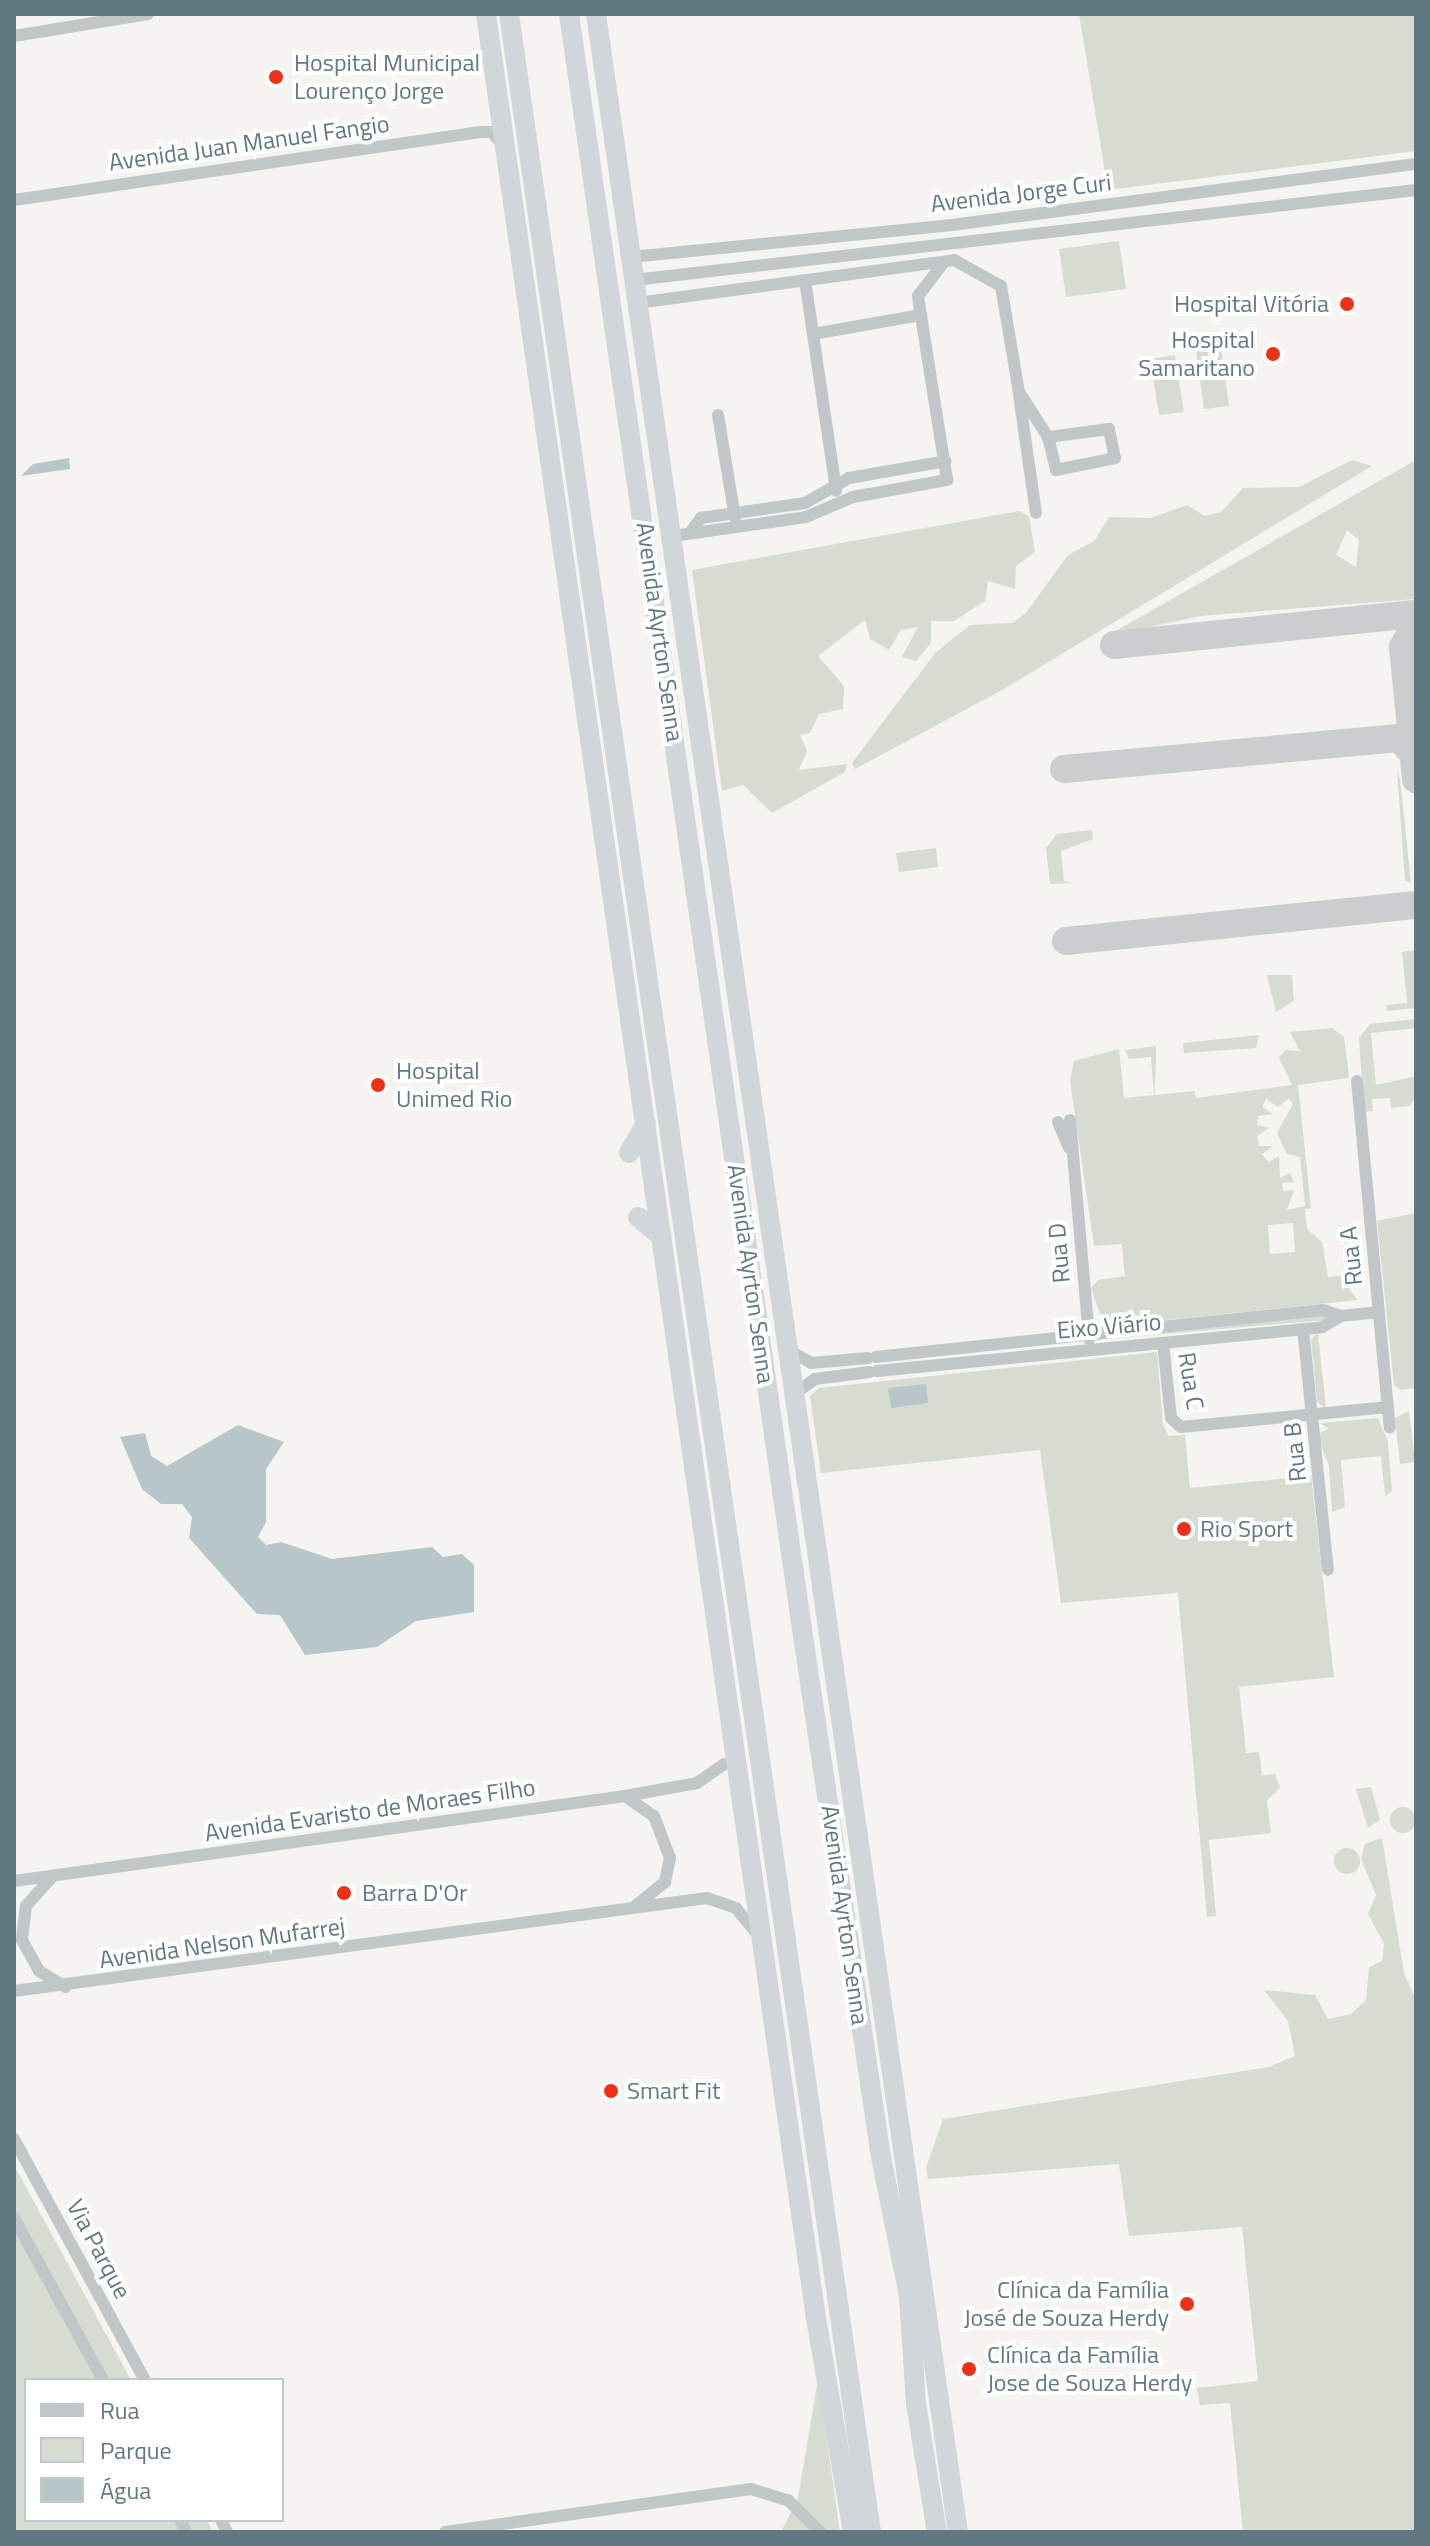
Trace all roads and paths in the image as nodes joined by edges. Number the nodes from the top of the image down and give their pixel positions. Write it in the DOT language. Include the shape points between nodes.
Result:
graph roads {
  1 [pos="148,14"];
  2 [pos="486,14"];
  3 [pos="493,14"];
  4 [pos="509,14"];
  5 [pos="569,14"];
  6 [pos="596,14"];
  7 [pos="14,36"];
  8 [pos="491,38"];
  9 [pos="1416,164"];
  10 [pos="1366,170"];
  11 [pos="510,173"];
  12 [pos="1416,190"];
  13 [pos="1372,192"];
  14 [pos="14,200"];
  15 [pos="952,225"];
  16 [pos="825,239"];
  17 [pos="953,245"];
  18 [pos="631,257"];
  19 [pos="827,258"];
  20 [pos="949,261"];
  21 [pos="829,276"];
  22 [pos="634,280"];
  23 [pos="805,280"];
  24 [pos="637,303"];
  25 [pos="921,315"];
  26 [pos="813,334"];
  27 [pos="648,384"];
  28 [pos="1019,392"];
  29 [pos="718,415"];
  30 [pos="1048,437"];
  31 [pos="946,461"];
  32 [pos="835,484"];
  33 [pos="559,504"];
  34 [pos="839,505"];
  35 [pos="1036,513"];
  36 [pos="736,519"];
  37 [pos="681,535"];
  38 [pos="646,538"];
  39 [pos="600,630"];
  40 [pos="739,1022"];
  41 [pos="1357,1081"];
  42 [pos="643,1102"];
  43 [pos="1064,1121"];
  44 [pos="646,1123"];
  45 [pos="629,1153"];
  46 [pos="739,1185"];
  47 [pos="638,1217"];
  48 [pos="685,1222"];
  49 [pos="662,1237"];
  50 [pos="1379,1312"];
  51 [pos="1341,1316"];
  52 [pos="1303,1329"];
  53 [pos="1111,1330"];
  54 [pos="1089,1332"];
  55 [pos="1163,1343"];
  56 [pos="1113,1348"];
  57 [pos="787,1349"];
  58 [pos="1090,1350"];
  59 [pos="819,1363"];
  60 [pos="822,1377"];
  61 [pos="793,1395"];
  62 [pos="1388,1407"];
  63 [pos="1313,1416"];
  64 [pos="1390,1427"];
  65 [pos="775,1442"];
  66 [pos="720,1466"];
  67 [pos="1328,1570"];
  68 [pos="820,1586"];
  69 [pos="718,1625"];
  70 [pos="729,1702"];
  71 [pos="724,1764"];
  72 [pos="625,1796"];
  73 [pos="52,1877"];
  74 [pos="14,1881"];
  75 [pos="632,1909"];
  76 [pos="769,1957"];
  77 [pos="66,1987"];
  78 [pos="34,1990"];
  79 [pos="14,1991"];
  80 [pos="14,1998"];
  81 [pos="881,2011"];
  82 [pos="14,2139"];
  83 [pos="881,2157"];
  84 [pos="14,2218"];
  85 [pos="833,2253"];
  86 [pos="102,2378"];
  87 [pos="144,2378"];
  88 [pos="855,2400"];
  89 [pos="831,2406"];
  90 [pos="931,2507"];
  91 [pos="852,2527"];
  92 [pos="445,2532"];
  93 [pos="820,2532"];
  94 [pos="871,2532"];
  95 [pos="883,2532"];
  96 [pos="930,2532"];
  97 [pos="937,2532"];
  98 [pos="958,2532"];
  1 -- 7 [label="street"];
  2 -- 8 [label="highway"];
  3 -- 8 [label="highway"];
  4 -- 39 [label="highway"];
  5 -- 38 [label="highway, Avenida Ayrton Senna"];
  6 -- 18 [label="highway, Avenida Ayrton Senna"];
  8 -- 11 [label="highway"];
  9 -- 10 [label="street, Avenida Jorge Curi"];
  10 -- 13 [label="street"];
  10 -- 15 [label="street, Avenida Jorge Curi"];
  11 -- 14 [label="street, Avenida Juan Manuel Fangio" via="497,136 488,131"];
  11 -- 33 [label="highway"];
  12 -- 13 [label="street, Avenida Jorge Curi"];
  13 -- 17 [label="street, Avenida Jorge Curi"];
  15 -- 16 [label="street, Avenida Jorge Curi"];
  15 -- 17 [label="street"];
  16 -- 18 [label="street, Avenida Jorge Curi"];
  16 -- 19 [label="street"];
  17 -- 19 [label="street, Avenida Jorge Curi"];
  17 -- 20 [label="street"];
  18 -- 22 [label="highway, Avenida Ayrton Senna"];
  19 -- 21 [label="street"];
  19 -- 22 [label="street, Avenida Jorge Curi"];
  20 -- 21 [label="street"];
  20 -- 25 [label="street" via="921,289"];
  20 -- 28 [label="street" via="1001,286"];
  21 -- 23 [label="street"];
  22 -- 24 [label="highway, Avenida Ayrton Senna"];
  23 -- 24 [label="street"];
  23 -- 26 [label="street"];
  24 -- 27 [label="highway, Avenida Ayrton Senna"];
  25 -- 26 [label="street"];
  25 -- 31 [label="street"];
  26 -- 32 [label="street"];
  27 -- 37 [label="highway, Avenida Ayrton Senna"];
  27 -- 38 [label="highway" via="652,484"];
  28 -- 30 [label="street"];
  28 -- 35 [label="street"];
  29 -- 36 [label="street"];
  30 -- 30 [label="street" via="1109,429 1115,458 1056,470"];
  31 -- 32 [label="street"];
  31 -- 34 [label="street" via="943,483"];
  32 -- 34 [label="street"];
  32 -- 36 [label="street" via="805,503"];
  33 -- 39 [label="highway"];
  33 -- 42 [label="highway"];
  34 -- 36 [label="street"];
  36 -- 37 [label="street"];
  37 -- 40 [label="highway, Avenida Ayrton Senna"];
  38 -- 46 [label="highway, Avenida Ayrton Senna"];
  39 -- 48 [label="highway"];
  40 -- 46 [label="highway" via="745,1162"];
  40 -- 57 [label="highway, Avenida Ayrton Senna"];
  41 -- 50 [label="street, Rua A"];
  42 -- 44 [label="highway"];
  42 -- 48 [label="highway"];
  43 -- 54 [label="street, Rua D"];
  44 -- 45 [label="highway"];
  44 -- 49 [label="highway"];
  46 -- 65 [label="highway, Avenida Ayrton Senna"];
  47 -- 49 [label="highway"];
  48 -- 66 [label="highway"];
  49 -- 69 [label="highway"];
  50 -- 51 [label="street, Eixo Viário"];
  50 -- 62 [label="street, Rua A"];
  51 -- 52 [label="street, Eixo Viário"];
  51 -- 53 [label="street, Eixo Viário" via="1323,1310"];
  52 -- 55 [label="street, Eixo Viário"];
  52 -- 63 [label="street, Rua B"];
  53 -- 54 [label="street, Eixo Viário"];
  53 -- 56 [label="street"];
  54 -- 58 [label="street, Rua D"];
  54 -- 59 [label="street, Eixo Viário"];
  55 -- 56 [label="street, Eixo Viário"];
  55 -- 63 [label="street, Rua C" via="1177,1425"];
  56 -- 58 [label="street, Eixo Viário"];
  57 -- 59 [label="street, Eixo Viário"];
  57 -- 61 [label="highway, Avenida Ayrton Senna"];
  58 -- 60 [label="street, Eixo Viário"];
  59 -- 60 [label="street"];
  60 -- 61 [label="street, Eixo Viário"];
  61 -- 68 [label="highway, Avenida Ayrton Senna"];
  62 -- 63 [label="street"];
  62 -- 64 [label="street, Rua A"];
  63 -- 67 [label="street, Rua B"];
  65 -- 68 [label="highway"];
  65 -- 83 [label="highway, Avenida Ayrton Senna"];
  66 -- 69 [label="highway"];
  66 -- 85 [label="highway"];
  68 -- 81 [label="highway, Avenida Ayrton Senna"];
  69 -- 70 [label="highway"];
  70 -- 71 [label="highway"];
  70 -- 76 [label="highway"];
  71 -- 72 [label="street, Avenida Evaristo de Moraes Filho" via="697,1783"];
  72 -- 73 [label="street, Avenida Evaristo de Moraes Filho"];
  72 -- 75 [label="street" via="654,1816 670,1858 665,1882"];
  73 -- 74 [label="street, Avenida Evaristo de Moraes Filho"];
  73 -- 77 [label="street" via="26,1906 22,1940 39,1971"];
  75 -- 76 [label="street, Avenida Nelson Mufarrej" via="716,1900 755,1931"];
  75 -- 77 [label="street, Avenida Nelson Mufarrej"];
  76 -- 89 [label="highway"];
  77 -- 78 [label="street, Avenida Nelson Mufarrej"];
  78 -- 79 [label="street, Avenida Nelson Mufarrej"];
  78 -- 80 [label="street"];
  81 -- 83 [label="highway"];
  81 -- 98 [label="highway, Avenida Ayrton Senna"];
  82 -- 87 [label="street, Via Parque"];
  83 -- 90 [label="highway, Avenida Ayrton Senna" via="909,2296"];
  84 -- 86 [label="street"];
  85 -- 88 [label="highway"];
  85 -- 89 [label="highway"];
  88 -- 94 [label="highway"];
  88 -- 95 [label="highway"];
  89 -- 91 [label="highway"];
  90 -- 96 [label="highway"];
  90 -- 97 [label="highway, Avenida Ayrton Senna"];
  92 -- 93 [label="street" via="751,2489 788,2500"];
}
